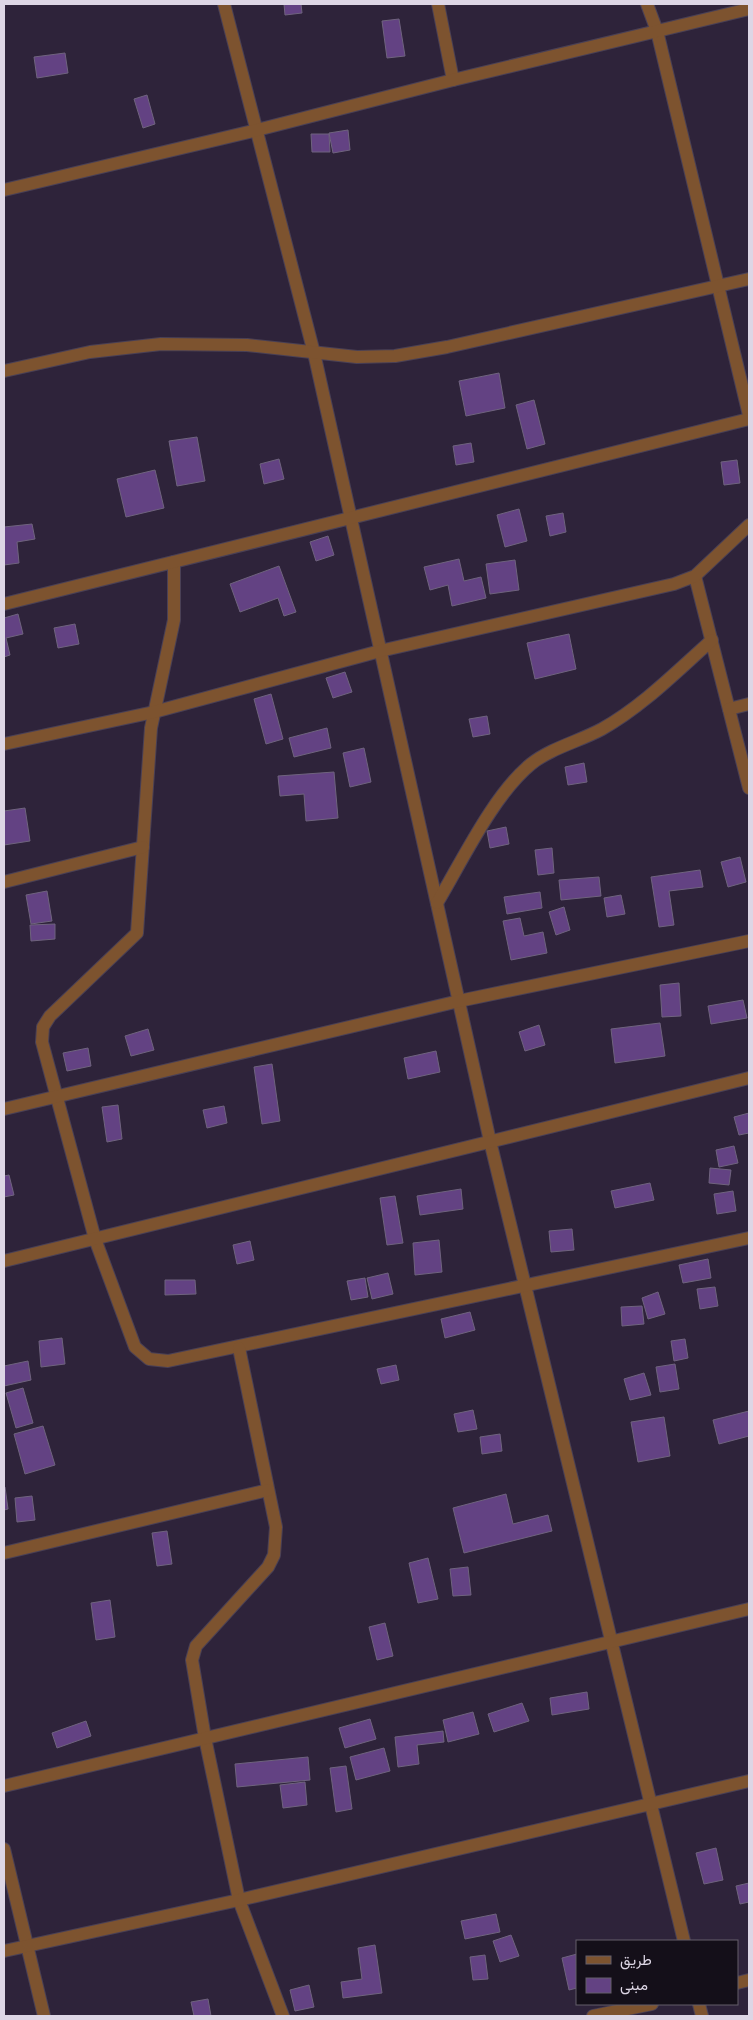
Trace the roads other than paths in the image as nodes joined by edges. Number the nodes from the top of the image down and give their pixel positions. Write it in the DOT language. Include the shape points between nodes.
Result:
graph roads {
  1 [pos="224,4"];
  2 [pos="438,4"];
  3 [pos="647,4"];
  4 [pos="749,9"];
  5 [pos="657,32"];
  6 [pos="453,80"];
  7 [pos="257,130"];
  8 [pos="4,190"];
  9 [pos="749,279"];
  10 [pos="717,286"];
  11 [pos="314,353"];
  12 [pos="4,371"];
  13 [pos="749,415"];
  14 [pos="749,420"];
  15 [pos="351,518"];
  16 [pos="749,525"];
  17 [pos="174,562"];
  18 [pos="695,576"];
  19 [pos="4,604"];
  20 [pos="712,640"];
  21 [pos="380,651"];
  22 [pos="749,704"];
  23 [pos="729,708"];
  24 [pos="154,712"];
  25 [pos="4,744"];
  26 [pos="749,788"];
  27 [pos="143,847"];
  28 [pos="4,882"];
  29 [pos="437,903"];
  30 [pos="749,941"];
  31 [pos="459,1001"];
  32 [pos="749,1078"];
  33 [pos="55,1097"];
  34 [pos="4,1109"];
  35 [pos="490,1141"];
  36 [pos="749,1238"];
  37 [pos="95,1239"];
  38 [pos="4,1261"];
  39 [pos="525,1286"];
  40 [pos="239,1348"];
  41 [pos="268,1490"];
  42 [pos="4,1553"];
  43 [pos="749,1609"];
  44 [pos="611,1642"];
  45 [pos="205,1738"];
  46 [pos="749,1781"];
  47 [pos="4,1786"];
  48 [pos="651,1805"];
  49 [pos="4,1849"];
  50 [pos="239,1900"];
  51 [pos="684,1940"];
  52 [pos="27,1947"];
  53 [pos="4,1951"];
  54 [pos="647,2005"];
  55 [pos="44,2016"];
  56 [pos="283,2016"];
  57 [pos="593,2016"];
  1 -- 7 [label="street"];
  2 -- 6 [label="street"];
  3 -- 5 [label="street"];
  4 -- 5 [label="street"];
  5 -- 6 [label="street"];
  5 -- 10 [label="street"];
  6 -- 7 [label="street"];
  7 -- 8 [label="street"];
  7 -- 11 [label="street"];
  9 -- 10 [label="street"];
  10 -- 11 [label="street" via="395,356"];
  10 -- 13 [label="street"];
  11 -- 12 [label="street" via="247,345 162,344 90,352"];
  11 -- 15 [label="street"];
  14 -- 15 [label="street"];
  15 -- 17 [label="street"];
  15 -- 21 [label="street"];
  16 -- 18 [label="street"];
  17 -- 19 [label="street"];
  17 -- 24 [label="street" via="172,629"];
  18 -- 20 [label="street"];
  18 -- 21 [label="street" via="674,584"];
  20 -- 23 [label="street"];
  20 -- 29 [label="street" via="627,714 532,763 515,779 493,809"];
  21 -- 24 [label="street"];
  21 -- 29 [label="street"];
  22 -- 23 [label="street"];
  23 -- 26 [label="street"];
  24 -- 25 [label="street"];
  24 -- 27 [label="street"];
  27 -- 28 [label="street"];
  27 -- 33 [label="street" via="137,933 42,1027 42,1042"];
  29 -- 31 [label="street"];
  30 -- 31 [label="street"];
  31 -- 33 [label="street"];
  31 -- 35 [label="street"];
  32 -- 35 [label="street"];
  33 -- 34 [label="street"];
  33 -- 37 [label="street"];
  35 -- 37 [label="street"];
  35 -- 39 [label="street"];
  36 -- 39 [label="street"];
  37 -- 38 [label="street"];
  37 -- 40 [label="street" via="135,1347 150,1359 168,1361"];
  39 -- 40 [label="street"];
  39 -- 44 [label="street"];
  40 -- 41 [label="street"];
  41 -- 42 [label="street"];
  41 -- 45 [label="street" via="276,1527 274,1555 268,1567 201,1641 192,1660"];
  43 -- 44 [label="street"];
  44 -- 45 [label="street"];
  44 -- 48 [label="street"];
  45 -- 47 [label="street"];
  45 -- 50 [label="street"];
  46 -- 48 [label="street"];
  48 -- 50 [label="street"];
  48 -- 51 [label="street"];
  49 -- 52 [label="street"];
  50 -- 52 [label="street"];
  50 -- 56 [label="street"];
  52 -- 53 [label="street"];
  52 -- 55 [label="street"];
  54 -- 57 [label="street"];
}
